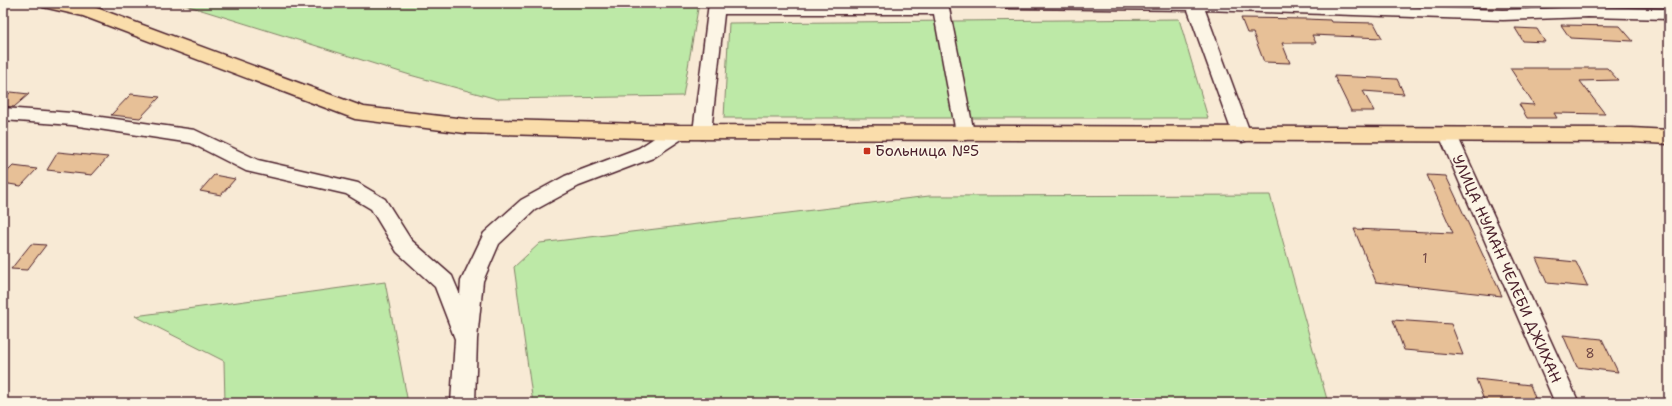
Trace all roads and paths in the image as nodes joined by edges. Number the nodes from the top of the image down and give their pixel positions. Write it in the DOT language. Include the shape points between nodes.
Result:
graph roads {
  1 [pos="49,3"];
  2 [pos="1008,3"];
  3 [pos="1195,4"];
  4 [pos="716,6"];
  5 [pos="940,6"];
  6 [pos="1669,14"];
  7 [pos="3,114"];
  8 [pos="678,132"];
  9 [pos="702,132"];
  10 [pos="965,133"];
  11 [pos="1242,135"];
  12 [pos="1448,135"];
  13 [pos="1669,137"];
  14 [pos="466,339"];
  15 [pos="463,403"];
  16 [pos="1567,403"];
  1 -- 8 [label="main road" via="88,11 362,114 465,126"];
  2 -- 3 [label="street"];
  3 -- 6 [label="street" via="1503,15 1588,12"];
  3 -- 11 [label="street"];
  4 -- 5 [label="street"];
  4 -- 9 [label="street"];
  5 -- 10 [label="street"];
  7 -- 14 [label="street" via="72,120 195,137 253,166 351,188 378,204 404,246 444,282"];
  8 -- 9 [label="main road"];
  8 -- 14 [label="street" via="646,153 572,181 528,204 491,239 472,281"];
  9 -- 10 [label="main road"];
  10 -- 11 [label="main road"];
  11 -- 12 [label="main road"];
  12 -- 13 [label="main road"];
  12 -- 16 [label="street, УЛИЦА НУМАН ЧЕЛЕБИ ДЖИХАН"];
  14 -- 15 [label="street"];
}
